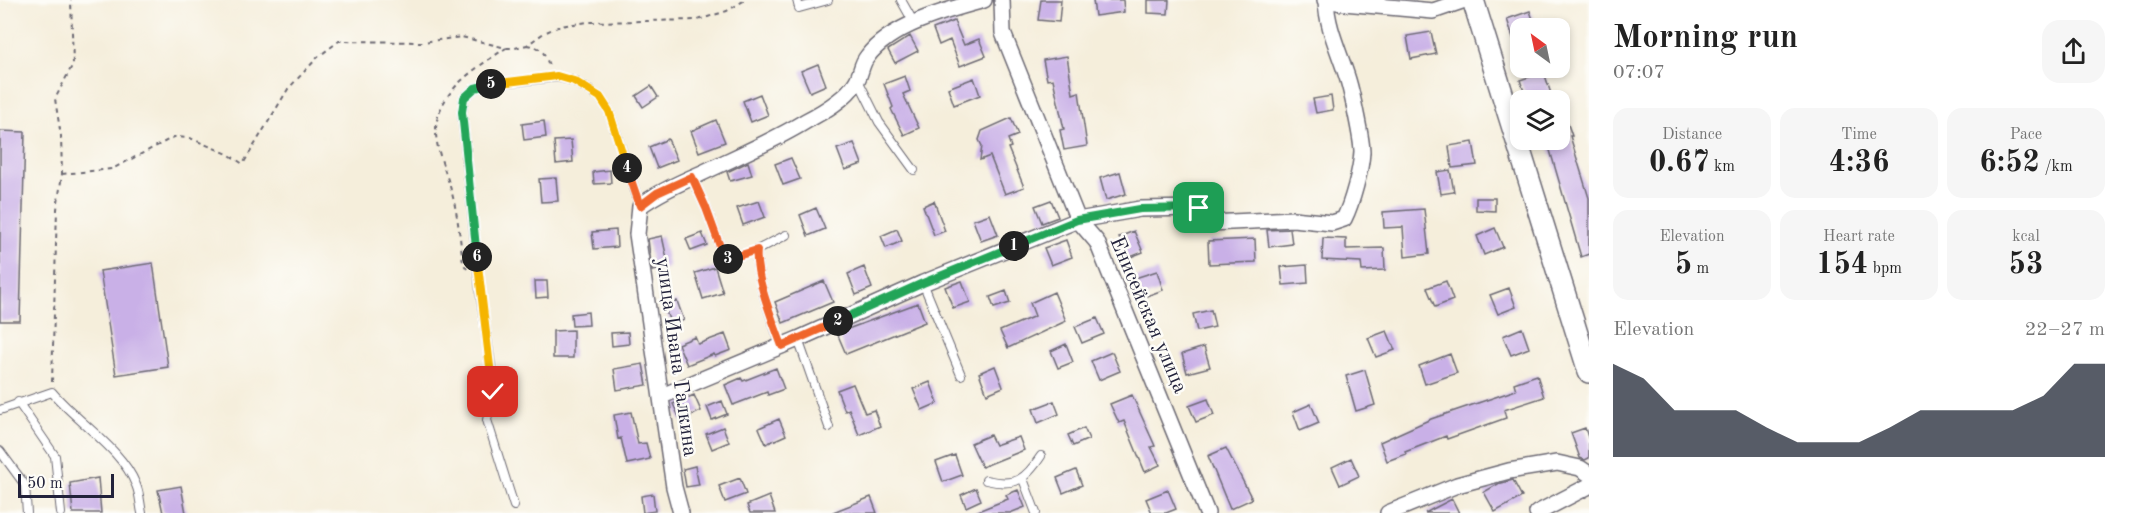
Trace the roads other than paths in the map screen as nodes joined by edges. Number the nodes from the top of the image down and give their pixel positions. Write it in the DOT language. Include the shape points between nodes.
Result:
graph roads {
  1 [pos="797,0"];
  2 [pos="828,0"];
  3 [pos="901,0"];
  4 [pos="984,0"];
  5 [pos="1002,0"];
  6 [pos="1326,0"];
  7 [pos="1465,0"];
  8 [pos="1473,0"];
  9 [pos="1345,2"];
  10 [pos="914,23"];
  11 [pos="858,80"];
  12 [pos="914,170"];
  13 [pos="692,177"];
  14 [pos="640,206"];
  15 [pos="1077,220"];
  16 [pos="786,235"];
  17 [pos="725,260"];
  18 [pos="923,283"];
  19 [pos="798,339"];
  20 [pos="782,346"];
  21 [pos="1589,372"];
  22 [pos="962,375"];
  23 [pos="662,396"];
  24 [pos="18,402"];
  25 [pos="0,410"];
  26 [pos="829,428"];
  27 [pos="0,451"];
  28 [pos="1041,456"];
  29 [pos="1589,474"];
  30 [pos="1023,479"];
  31 [pos="986,480"];
  32 [pos="1589,486"];
  33 [pos="514,506"];
  34 [pos="27,513"];
  35 [pos="61,513"];
  36 [pos="142,513"];
  37 [pos="681,513"];
  38 [pos="1036,513"];
  39 [pos="1207,513"];
  40 [pos="1388,513"];
  41 [pos="1537,513"];
  1 -- 2 [label="lane" via="799,8"];
  3 -- 10 [label="lane"];
  4 -- 10 [label="street"];
  5 -- 15 [label="street, Енисейская улица" via="1003,33"];
  6 -- 9 [label="street"];
  6 -- 15 [label="street" via="1333,38 1349,81 1362,152 1344,219 1332,223 1293,219 1210,223 1199,208 1140,209"];
  7 -- 9 [label="street" via="1433,11"];
  8 -- 21 [label="main road"];
  10 -- 11 [label="street" via="884,40 866,58"];
  11 -- 12 [label="lane" via="879,122"];
  11 -- 13 [label="street" via="833,104 806,121"];
  13 -- 14 [label="street" via="657,193"];
  13 -- 17 [label="lane"];
  14 -- 23 [label="street, улица Ивана Галкина" via="637,234"];
  14 -- 33 [label="lane" via="609,111 600,97 574,81 557,76 475,88 464,98 462,112 480,291 492,373 493,392 487,420"];
  15 -- 18 [label="street"];
  15 -- 39 [label="street, Енисейская улица" via="1097,242"];
  16 -- 20 [label="lane" via="757,250 756,259"];
  18 -- 19 [label="street"];
  18 -- 22 [label="lane"];
  19 -- 20 [label="street"];
  19 -- 26 [label="lane"];
  20 -- 23 [label="street"];
  23 -- 37 [label="street, улица Ивана Галкина"];
  24 -- 25 [label="lane"];
  24 -- 35 [label="lane" via="55,456"];
  24 -- 36 [label="lane" via="52,392 122,462 137,486"];
  27 -- 34 [label="lane" via="25,485"];
  28 -- 30 [label="lane"];
  29 -- 40 [label="street" via="1557,463 1509,471 1458,485"];
  30 -- 31 [label="lane" via="1011,483"];
  30 -- 38 [label="lane"];
  32 -- 41 [label="street"];
}
